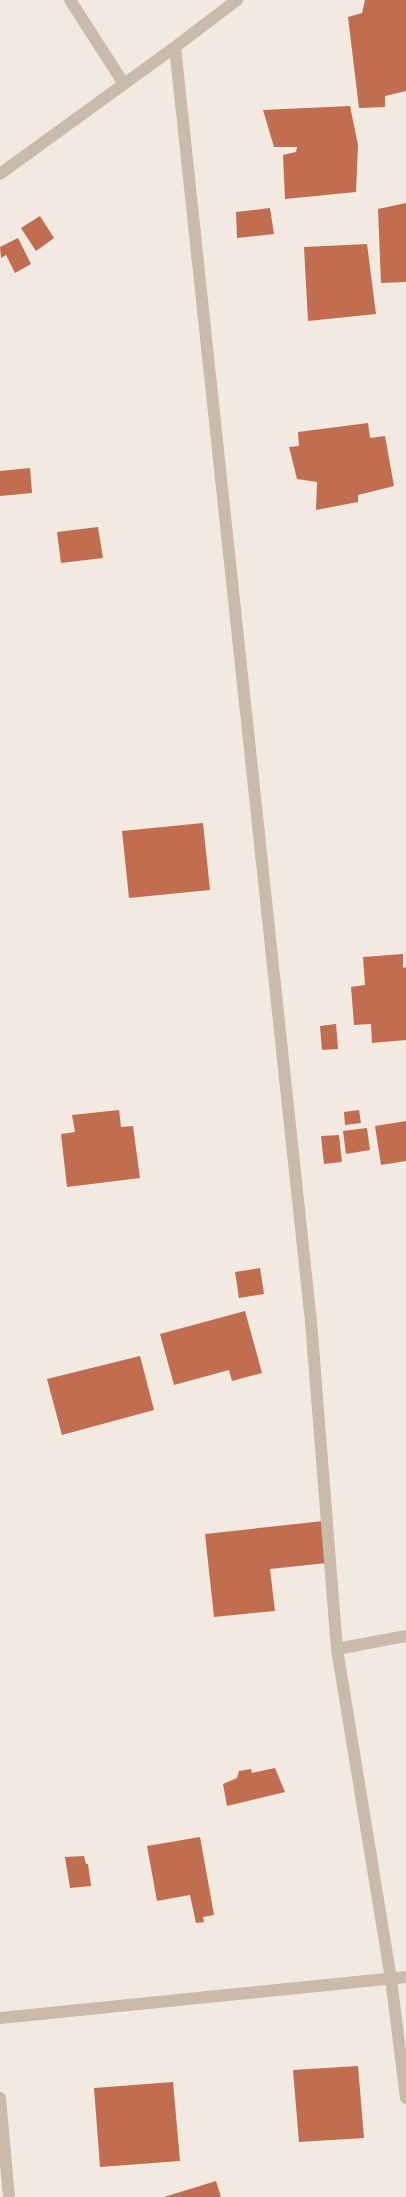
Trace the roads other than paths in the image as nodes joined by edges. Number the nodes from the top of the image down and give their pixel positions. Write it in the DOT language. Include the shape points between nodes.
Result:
graph roads {
  1 [pos="70,0"];
  2 [pos="237,0"];
  3 [pos="175,47"];
  4 [pos="124,84"];
  5 [pos="0,174"];
  6 [pos="406,1636"];
  7 [pos="337,1649"];
  8 [pos="406,1977"];
  9 [pos="391,1979"];
  10 [pos="0,2018"];
  11 [pos="0,2098"];
  12 [pos="406,2098"];
  13 [pos="9,2197"];
  1 -- 4 [label="street"];
  2 -- 3 [label="street"];
  3 -- 4 [label="street"];
  3 -- 7 [label="street" via="311,1322"];
  4 -- 5 [label="street"];
  6 -- 7 [label="street"];
  7 -- 9 [label="street"];
  8 -- 9 [label="street"];
  9 -- 10 [label="street"];
  9 -- 12 [label="street"];
  11 -- 13 [label="street"];
}
